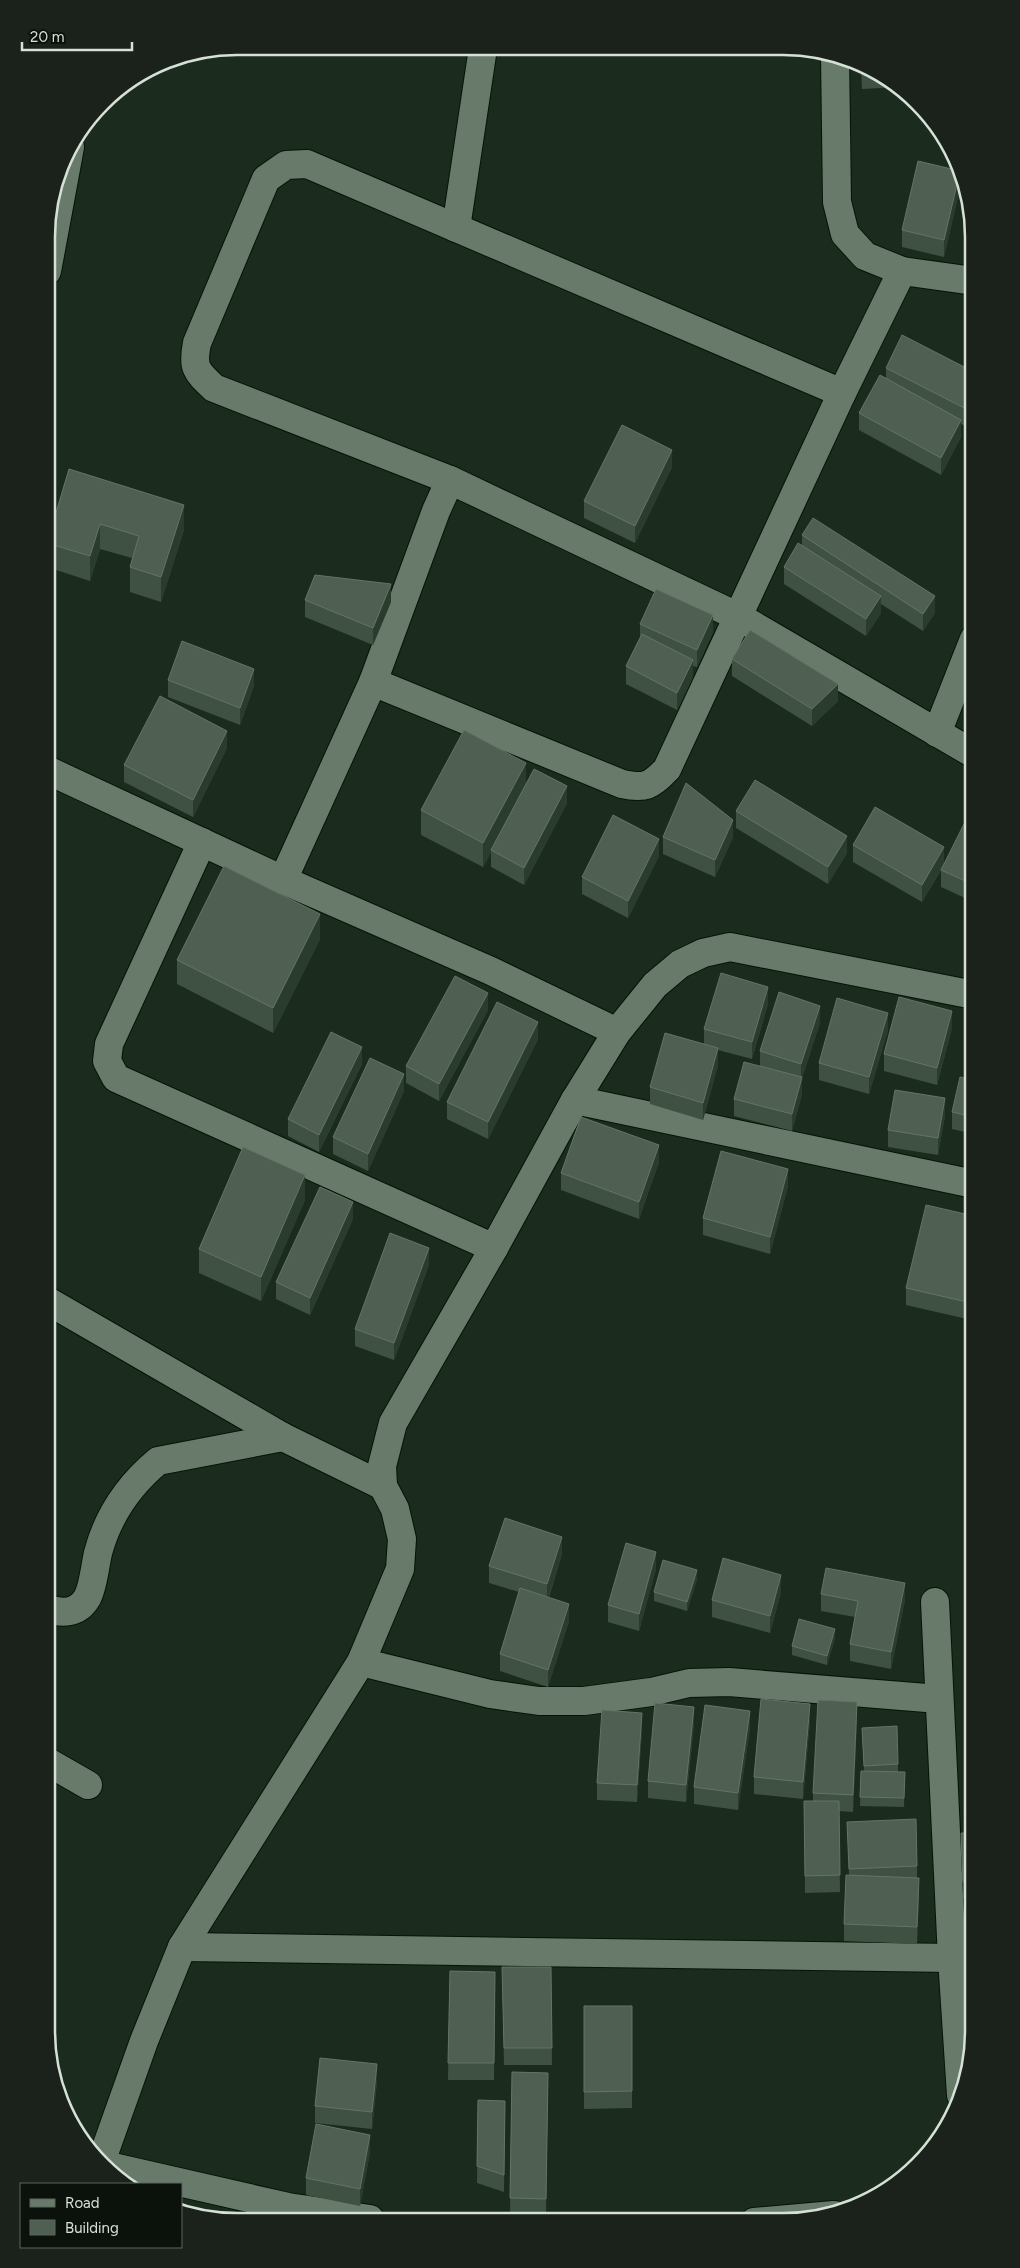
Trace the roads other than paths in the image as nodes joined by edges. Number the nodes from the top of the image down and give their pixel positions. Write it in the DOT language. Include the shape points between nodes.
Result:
graph roads {
  1 [pos="482,55"];
  2 [pos="835,63"];
  3 [pos="63,183"];
  4 [pos="55,228"];
  5 [pos="456,228"];
  6 [pos="902,271"];
  7 [pos="965,280"];
  8 [pos="842,393"];
  9 [pos="450,480"];
  10 [pos="739,617"];
  11 [pos="965,662"];
  12 [pos="373,682"];
  13 [pos="937,733"];
  14 [pos="965,749"];
  15 [pos="55,774"];
  16 [pos="202,842"];
  17 [pos="283,880"];
  18 [pos="965,994"];
  19 [pos="617,1032"];
  20 [pos="575,1100"];
  21 [pos="965,1182"];
  22 [pos="494,1248"];
  23 [pos="55,1305"];
  24 [pos="283,1437"];
  25 [pos="383,1486"];
  26 [pos="935,1602"];
  27 [pos="55,1611"];
  28 [pos="361,1662"];
  29 [pos="939,1699"];
  30 [pos="55,1766"];
  31 [pos="88,1785"];
  32 [pos="182,1947"];
  33 [pos="952,1958"];
  34 [pos="960,2075"];
  35 [pos="104,2155"];
  36 [pos="119,2169"];
  37 [pos="180,2183"];
  38 [pos="182,2183"];
  39 [pos="329,2213"];
  1 -- 5 [label="street"];
  2 -- 6 [label="street" via="836,202 845,234 865,256"];
  3 -- 4 [label="street"];
  5 -- 8 [label="street"];
  5 -- 9 [label="street" via="307,164 286,165 266,179 197,343 194,360 201,375 214,388"];
  6 -- 7 [label="street"];
  6 -- 8 [label="street"];
  8 -- 10 [label="street"];
  9 -- 10 [label="street"];
  9 -- 12 [label="street"];
  10 -- 12 [label="street" via="667,770 649,786 638,788"];
  10 -- 13 [label="street"];
  11 -- 13 [label="street"];
  12 -- 17 [label="street"];
  13 -- 14 [label="street"];
  15 -- 16 [label="street"];
  16 -- 17 [label="street"];
  16 -- 22 [label="street" via="109,1044 107,1061 116,1078"];
  17 -- 19 [label="street" via="491,971"];
  18 -- 19 [label="street" via="730,947 703,953 680,964 655,985"];
  19 -- 20 [label="street"];
  20 -- 21 [label="street"];
  20 -- 22 [label="street"];
  22 -- 25 [label="street" via="393,1423 382,1466"];
  23 -- 24 [label="street"];
  24 -- 25 [label="street"];
  24 -- 27 [label="street" via="158,1461 120,1500 101,1543 87,1598 77,1609 62,1613"];
  25 -- 28 [label="street" via="395,1509 402,1539 400,1569"];
  26 -- 29 [label="street"];
  28 -- 29 [label="street" via="490,1694 539,1701 584,1702 689,1683 729,1682"];
  28 -- 32 [label="street"];
  29 -- 33 [label="street"];
  30 -- 31 [label="street"];
  32 -- 33 [label="street"];
  32 -- 35 [label="street"];
  33 -- 34 [label="street"];
  36 -- 37 [label="street"];
  38 -- 39 [label="street"];
}
